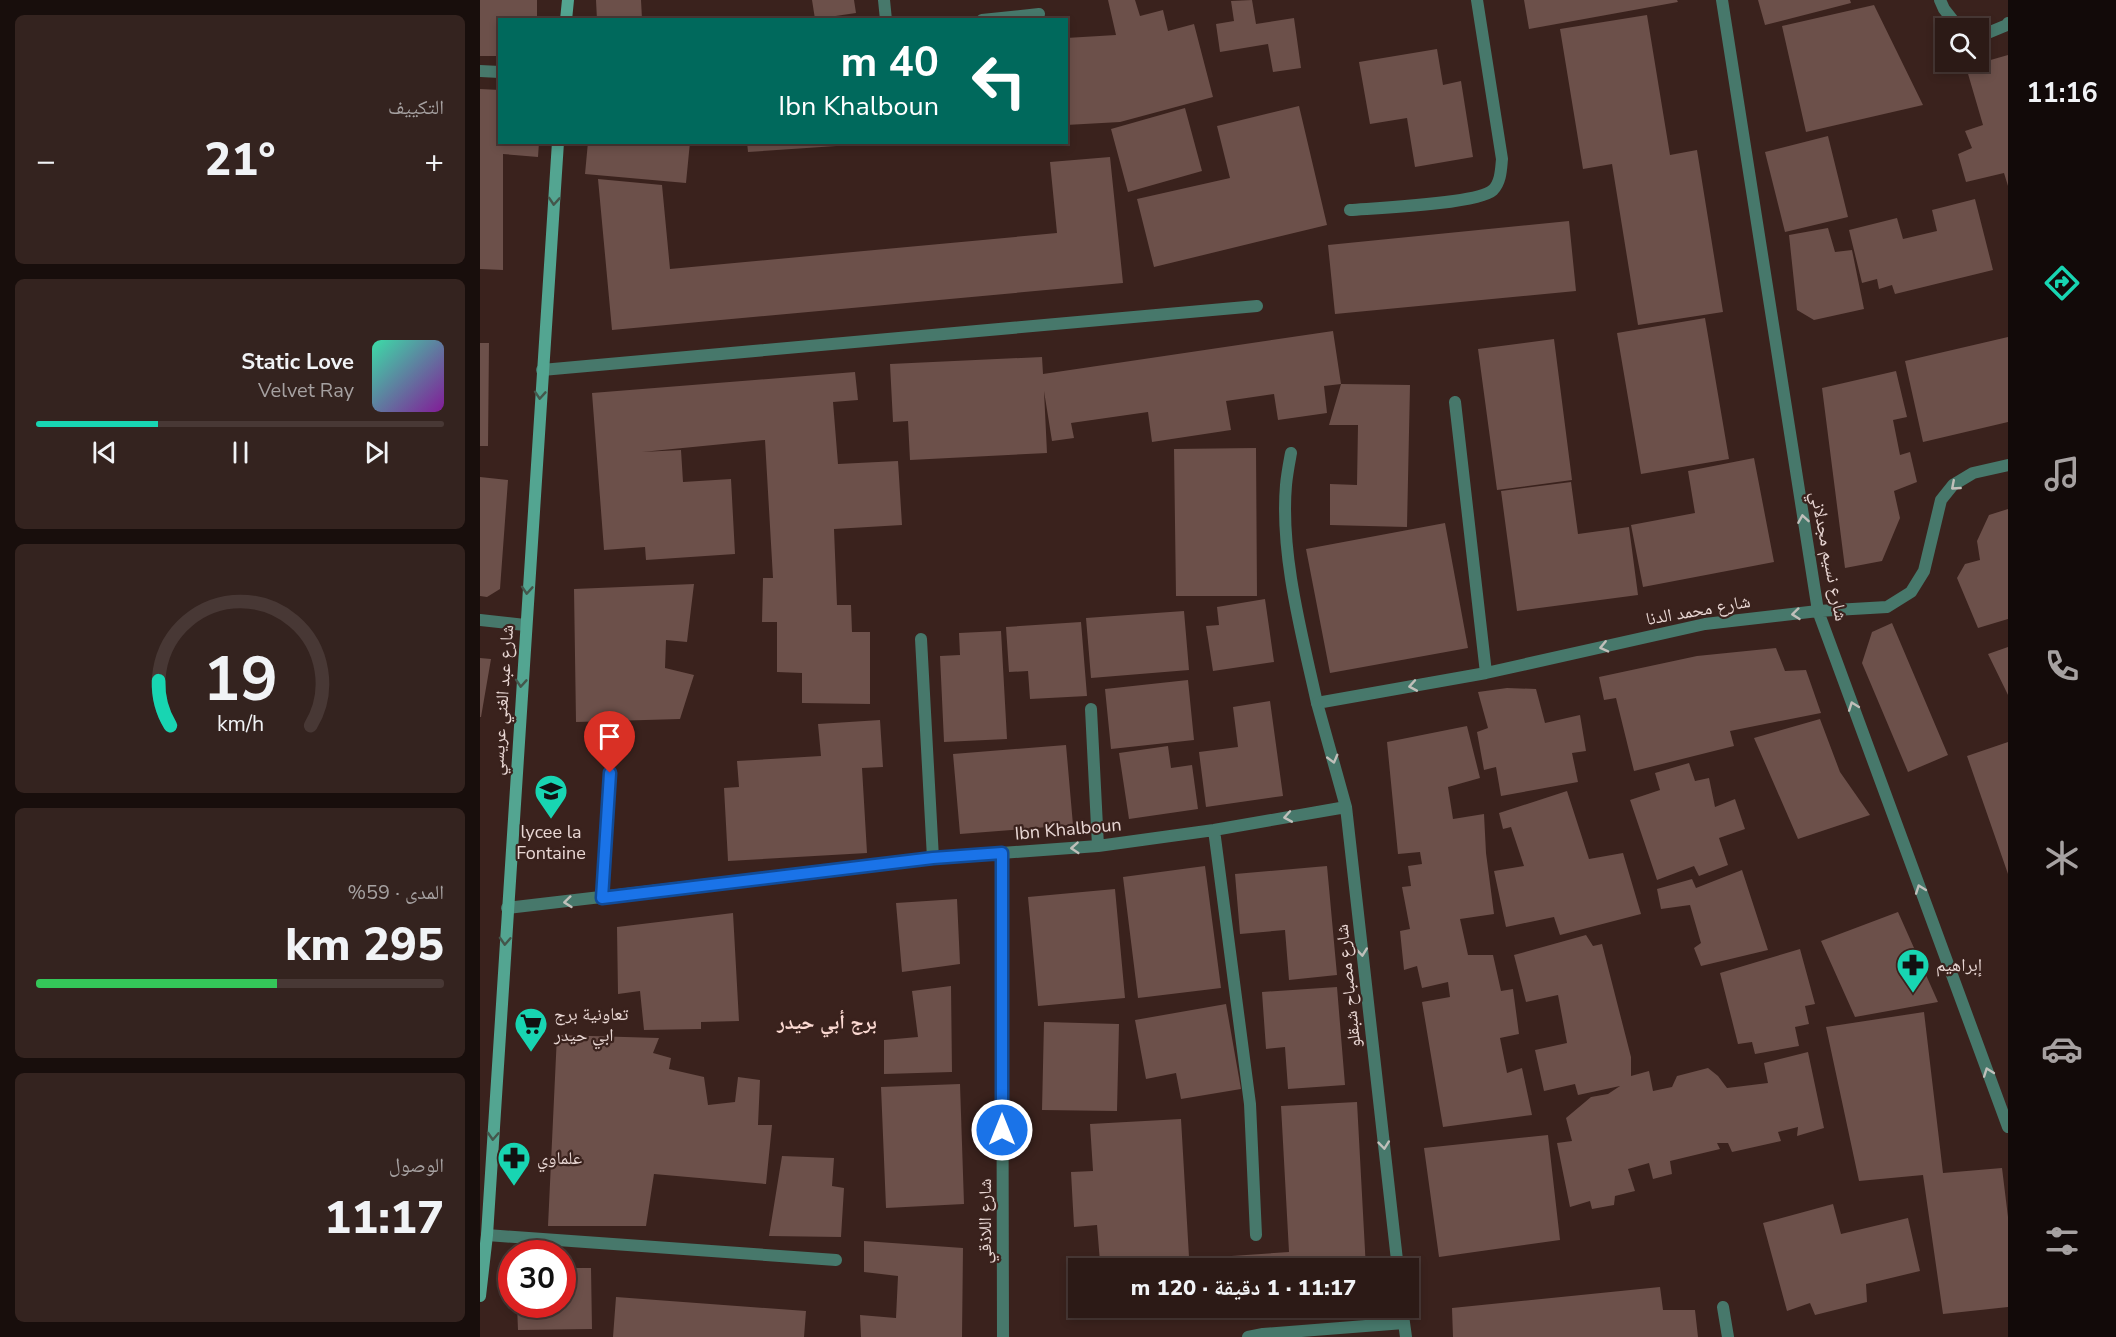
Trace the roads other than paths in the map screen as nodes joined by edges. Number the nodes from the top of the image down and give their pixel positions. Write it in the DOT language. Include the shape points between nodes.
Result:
graph roads {
  1 [pos="568,0"];
  2 [pos="884,0"];
  3 [pos="1478,0"];
  4 [pos="1722,0"];
  5 [pos="1940,0"];
  6 [pos="1039,14"];
  7 [pos="566,18"];
  8 [pos="886,18"];
  9 [pos="1001,18"];
  10 [pos="1951,18"];
  11 [pos="2008,22"];
  12 [pos="1989,32"];
  13 [pos="480,71"];
  14 [pos="498,72"];
  15 [pos="558,144"];
  16 [pos="1350,210"];
  17 [pos="1257,306"];
  18 [pos="542,370"];
  19 [pos="1455,402"];
  20 [pos="1291,453"];
  21 [pos="2008,465"];
  22 [pos="1818,611"];
  23 [pos="480,620"];
  24 [pos="525,625"];
  25 [pos="921,639"];
  26 [pos="1486,673"];
  27 [pos="1317,703"];
  28 [pos="1091,709"];
  29 [pos="610,773"];
  30 [pos="1346,807"];
  31 [pos="1214,830"];
  32 [pos="1098,846"];
  33 [pos="1002,853"];
  34 [pos="933,858"];
  35 [pos="602,898"];
  36 [pos="507,909"];
  37 [pos="2008,1124"];
  38 [pos="487,1235"];
  39 [pos="1256,1235"];
  40 [pos="1397,1258"];
  41 [pos="836,1260"];
  42 [pos="480,1296"];
  43 [pos="1723,1307"];
  44 [pos="1403,1318"];
  45 [pos="1404,1323"];
  46 [pos="1003,1337"];
  47 [pos="1248,1337"];
  48 [pos="1406,1337"];
  49 [pos="1728,1337"];
  1 -- 7 [label="street"];
  2 -- 8 [label="street"];
  3 -- 16 [label="street" via="1502,159 1501,176 1493,190 1480,197 1459,200"];
  22 -- 4 [label="street, شارع نسيم مجدلاني, one-way"];
  5 -- 10 [label="street"];
  6 -- 9 [label="street"];
  11 -- 12 [label="street"];
  13 -- 14 [label="street"];
  15 -- 18 [label="street, شارع عبد الغني عريسي, one-way"];
  17 -- 18 [label="street"];
  18 -- 24 [label="street, شارع عبد الغني عريسي, one-way"];
  19 -- 26 [label="street"];
  20 -- 27 [label="street, شارع مصباح شبقلو" via="1286,485 1288,556"];
  21 -- 22 [label="street, شارع محمد الدنا, one-way" via="1973,473 1941,500 1924,571 1911,592 1887,607"];
  22 -- 26 [label="street, شارع محمد الدنا, one-way" via="1705,624"];
  37 -- 22 [label="street, شارع نسيم مجدلاني, one-way"];
  23 -- 24 [label="street"];
  24 -- 36 [label="street, شارع عبد الغني عريسي, one-way"];
  25 -- 34 [label="street"];
  26 -- 27 [label="street, شارع محمد الدنا, one-way"];
  27 -- 30 [label="street, شارع مصباح شبقلو, one-way"];
  28 -- 32 [label="street"];
  29 -- 35 [label="street"];
  30 -- 31 [label="street, Ibn Khalboun, one-way"];
  30 -- 40 [label="street, شارع مصباح شبقلو, one-way"];
  31 -- 32 [label="street, Ibn Khalboun"];
  31 -- 39 [label="street" via="1250,1104"];
  32 -- 33 [label="street, Ibn Khalboun, one-way"];
  33 -- 34 [label="street, Ibn Khalboun"];
  33 -- 46 [label="street, شارع اللاذقي"];
  34 -- 35 [label="street, Ibn Khalboun"];
  35 -- 36 [label="street, Ibn Khalboun, one-way"];
  36 -- 38 [label="street, شارع عبد الغني عريسي, one-way"];
  38 -- 41 [label="street"];
  38 -- 42 [label="street, شارع عبد الغني عريسي"];
  43 -- 49 [label="street"];
  44 -- 45 [label="street"];
  45 -- 47 [label="street"];
  45 -- 48 [label="street"];
}
